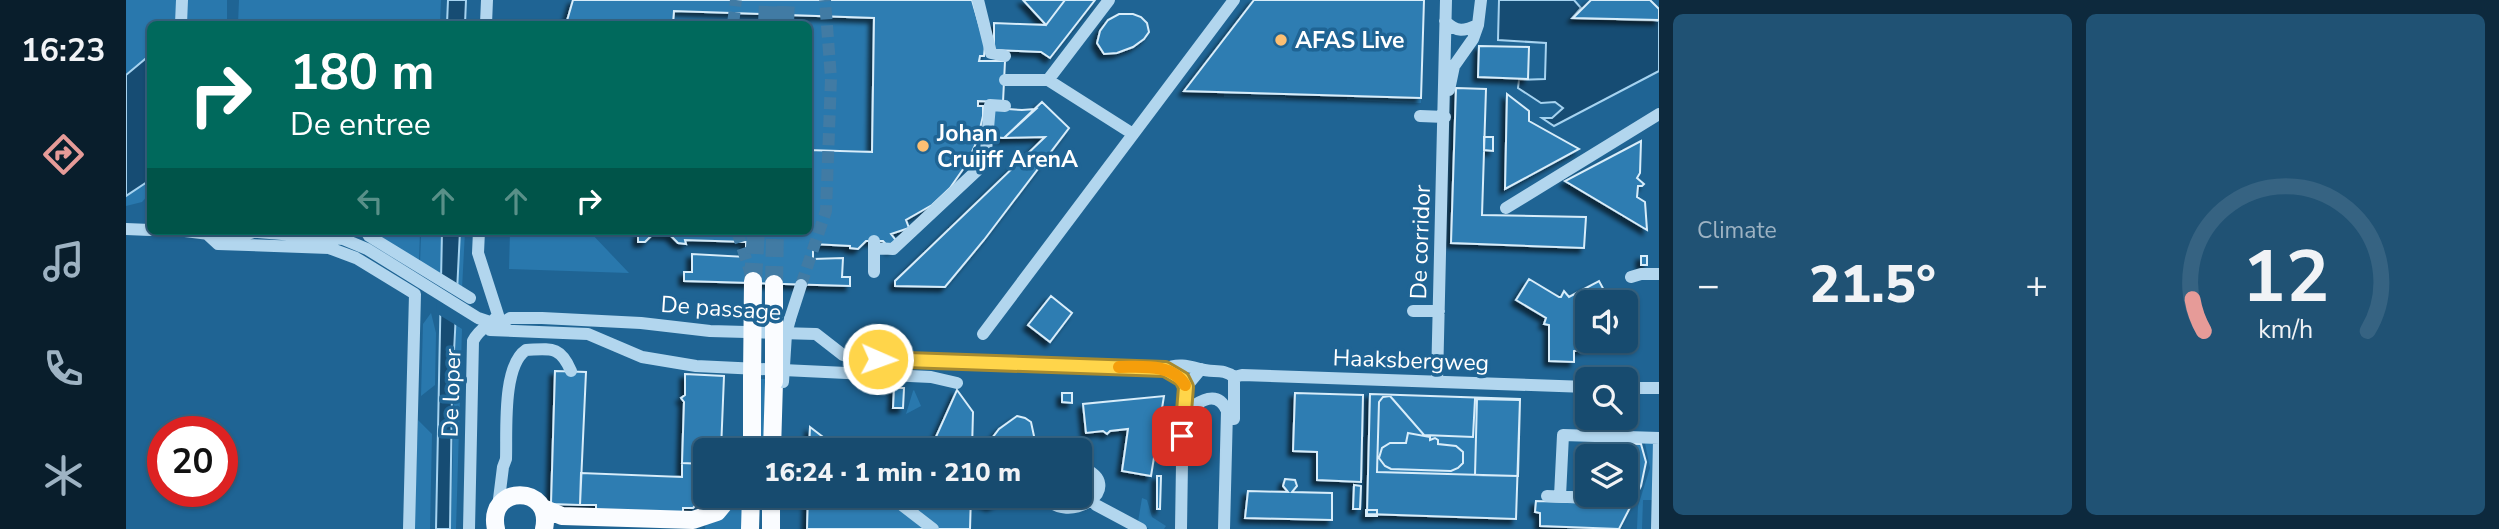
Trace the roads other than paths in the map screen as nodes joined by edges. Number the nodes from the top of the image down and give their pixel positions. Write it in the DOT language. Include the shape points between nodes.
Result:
graph roads {
  1 [pos="182,0"];
  2 [pos="487,0"];
  3 [pos="978,0"];
  4 [pos="1109,0"];
  5 [pos="1234,0"];
  6 [pos="1471,0"];
  7 [pos="1480,0"];
  8 [pos="1449,2"];
  9 [pos="1479,20"];
  10 [pos="181,21"];
  11 [pos="486,21"];
  12 [pos="1446,21"];
  13 [pos="1005,56"];
  14 [pos="1006,80"];
  15 [pos="1048,80"];
  16 [pos="1005,106"];
  17 [pos="1445,110"];
  18 [pos="1659,114"];
  19 [pos="1420,116"];
  20 [pos="1133,134"];
  21 [pos="1506,208"];
  22 [pos="126,229"];
  23 [pos="147,230"];
  24 [pos="210,235"];
  25 [pos="304,235"];
  26 [pos="368,235"];
  27 [pos="479,235"];
  28 [pos="873,272"];
  29 [pos="1659,274"];
  30 [pos="1631,277"];
  31 [pos="753,281"];
  32 [pos="774,284"];
  33 [pos="801,285"];
  34 [pos="467,296"];
  35 [pos="1413,311"];
  36 [pos="1438,312"];
  37 [pos="491,326"];
  38 [pos="983,334"];
  39 [pos="1165,369"];
  40 [pos="1201,369"];
  41 [pos="571,371"];
  42 [pos="1234,377"];
  43 [pos="1437,381"];
  44 [pos="778,382"];
  45 [pos="957,383"];
  46 [pos="1186,387"];
  47 [pos="1575,387"];
  48 [pos="1638,388"];
  49 [pos="1659,388"];
  50 [pos="1199,403"];
  51 [pos="1182,413"];
  52 [pos="751,426"];
  53 [pos="1195,435"];
  54 [pos="1596,436"];
  55 [pos="745,438"];
  56 [pos="752,438"];
  57 [pos="772,438"];
  58 [pos="1659,439"];
  59 [pos="1596,444"];
  60 [pos="506,459"];
  61 [pos="1092,476"];
  62 [pos="514,495"];
  63 [pos="1575,497"];
  64 [pos="1096,505"];
  65 [pos="498,507"];
  66 [pos="543,508"];
  67 [pos="720,508"];
  68 [pos="751,508"];
  69 [pos="771,508"];
  70 [pos="906,508"];
  71 [pos="1050,508"];
  72 [pos="579,520"];
  73 [pos="409,529"];
  74 [pos="469,529"];
  75 [pos="496,529"];
  76 [pos="546,529"];
  77 [pos="630,529"];
  78 [pos="750,529"];
  79 [pos="771,529"];
  80 [pos="933,529"];
  81 [pos="1141,529"];
  82 [pos="1181,529"];
  83 [pos="1224,529"];
  84 [pos="1230,529"];
  85 [pos="1657,529"];
  1 -- 10 [label="street"];
  2 -- 11 [label="street"];
  3 -- 13 [label="street" via="991,53"];
  4 -- 15 [label="street"];
  5 -- 20 [label="street"];
  6 -- 9 [label="street"];
  7 -- 9 [label="street, De corridor"];
  8 -- 12 [label="street, De corridor"];
  9 -- 12 [label="street" via="1461,31"];
  9 -- 17 [label="street, De corridor" via="1454,66"];
  12 -- 17 [label="street, De corridor"];
  14 -- 15 [label="street"];
  15 -- 20 [label="street"];
  16 -- 28 [label="street" via="990,105 985,163 893,248 874,244"];
  17 -- 19 [label="street"];
  17 -- 36 [label="street, De corridor"];
  18 -- 21 [label="street"];
  20 -- 38 [label="street"];
  22 -- 23 [label="street"];
  24 -- 73 [label="street" via="218,244 329,248 356,258 415,294"];
  25 -- 37 [label="street" via="343,239 368,249"];
  26 -- 34 [label="street"];
  27 -- 37 [label="street" via="478,253 498,315"];
  29 -- 30 [label="street"];
  31 -- 52 [label="main road, bridge"];
  32 -- 44 [label="main road, bridge"];
  33 -- 44 [label="street, bridge"];
  35 -- 36 [label="street"];
  36 -- 43 [label="street, De corridor"];
  37 -- 39 [label="street, De passage" via="510,318 542,318 816,334 851,358"];
  37 -- 45 [label="street" via="588,334 642,357 696,366 931,377"];
  37 -- 74 [label="street, De loper" via="478,331 473,341"];
  39 -- 40 [label="street, De passage" via="1173,365"];
  39 -- 46 [label="street"];
  40 -- 42 [label="street, Haaksbergweg"];
  40 -- 46 [label="street"];
  41 -- 60 [label="street" via="564,356 553,350 526,350 516,359"];
  42 -- 43 [label="street, Haaksbergweg"];
  42 -- 84 [label="street"];
  43 -- 47 [label="street, Haaksbergweg"];
  44 -- 57 [label="main road"];
  46 -- 51 [label="street"];
  48 -- 49 [label="street"];
  50 -- 51 [label="street"];
  50 -- 53 [label="street"];
  50 -- 83 [label="street" via="1213,397 1227,411"];
  51 -- 82 [label="street"];
  52 -- 55 [label="main road"];
  52 -- 56 [label="main road"];
  54 -- 58 [label="street"];
  54 -- 59 [label="street"];
  54 -- 63 [label="street" via="1563,435 1554,496"];
  58 -- 85 [label="street"];
  60 -- 62 [label="street"];
  60 -- 65 [label="street"];
  61 -- 64 [label="street" via="1099,489"];
  62 -- 65 [label="main road"];
  62 -- 66 [label="main road" via="534,498"];
  64 -- 71 [label="street" via="1090,513 1072,520"];
  64 -- 81 [label="street"];
  65 -- 75 [label="main road"];
  66 -- 72 [label="main road"];
  66 -- 76 [label="main road"];
  67 -- 72 [label="main road" via="693,520"];
  68 -- 78 [label="main road"];
  69 -- 79 [label="main road"];
  70 -- 80 [label="street"];
  72 -- 76 [label="main road"];
  72 -- 77 [label="main road"];
}
